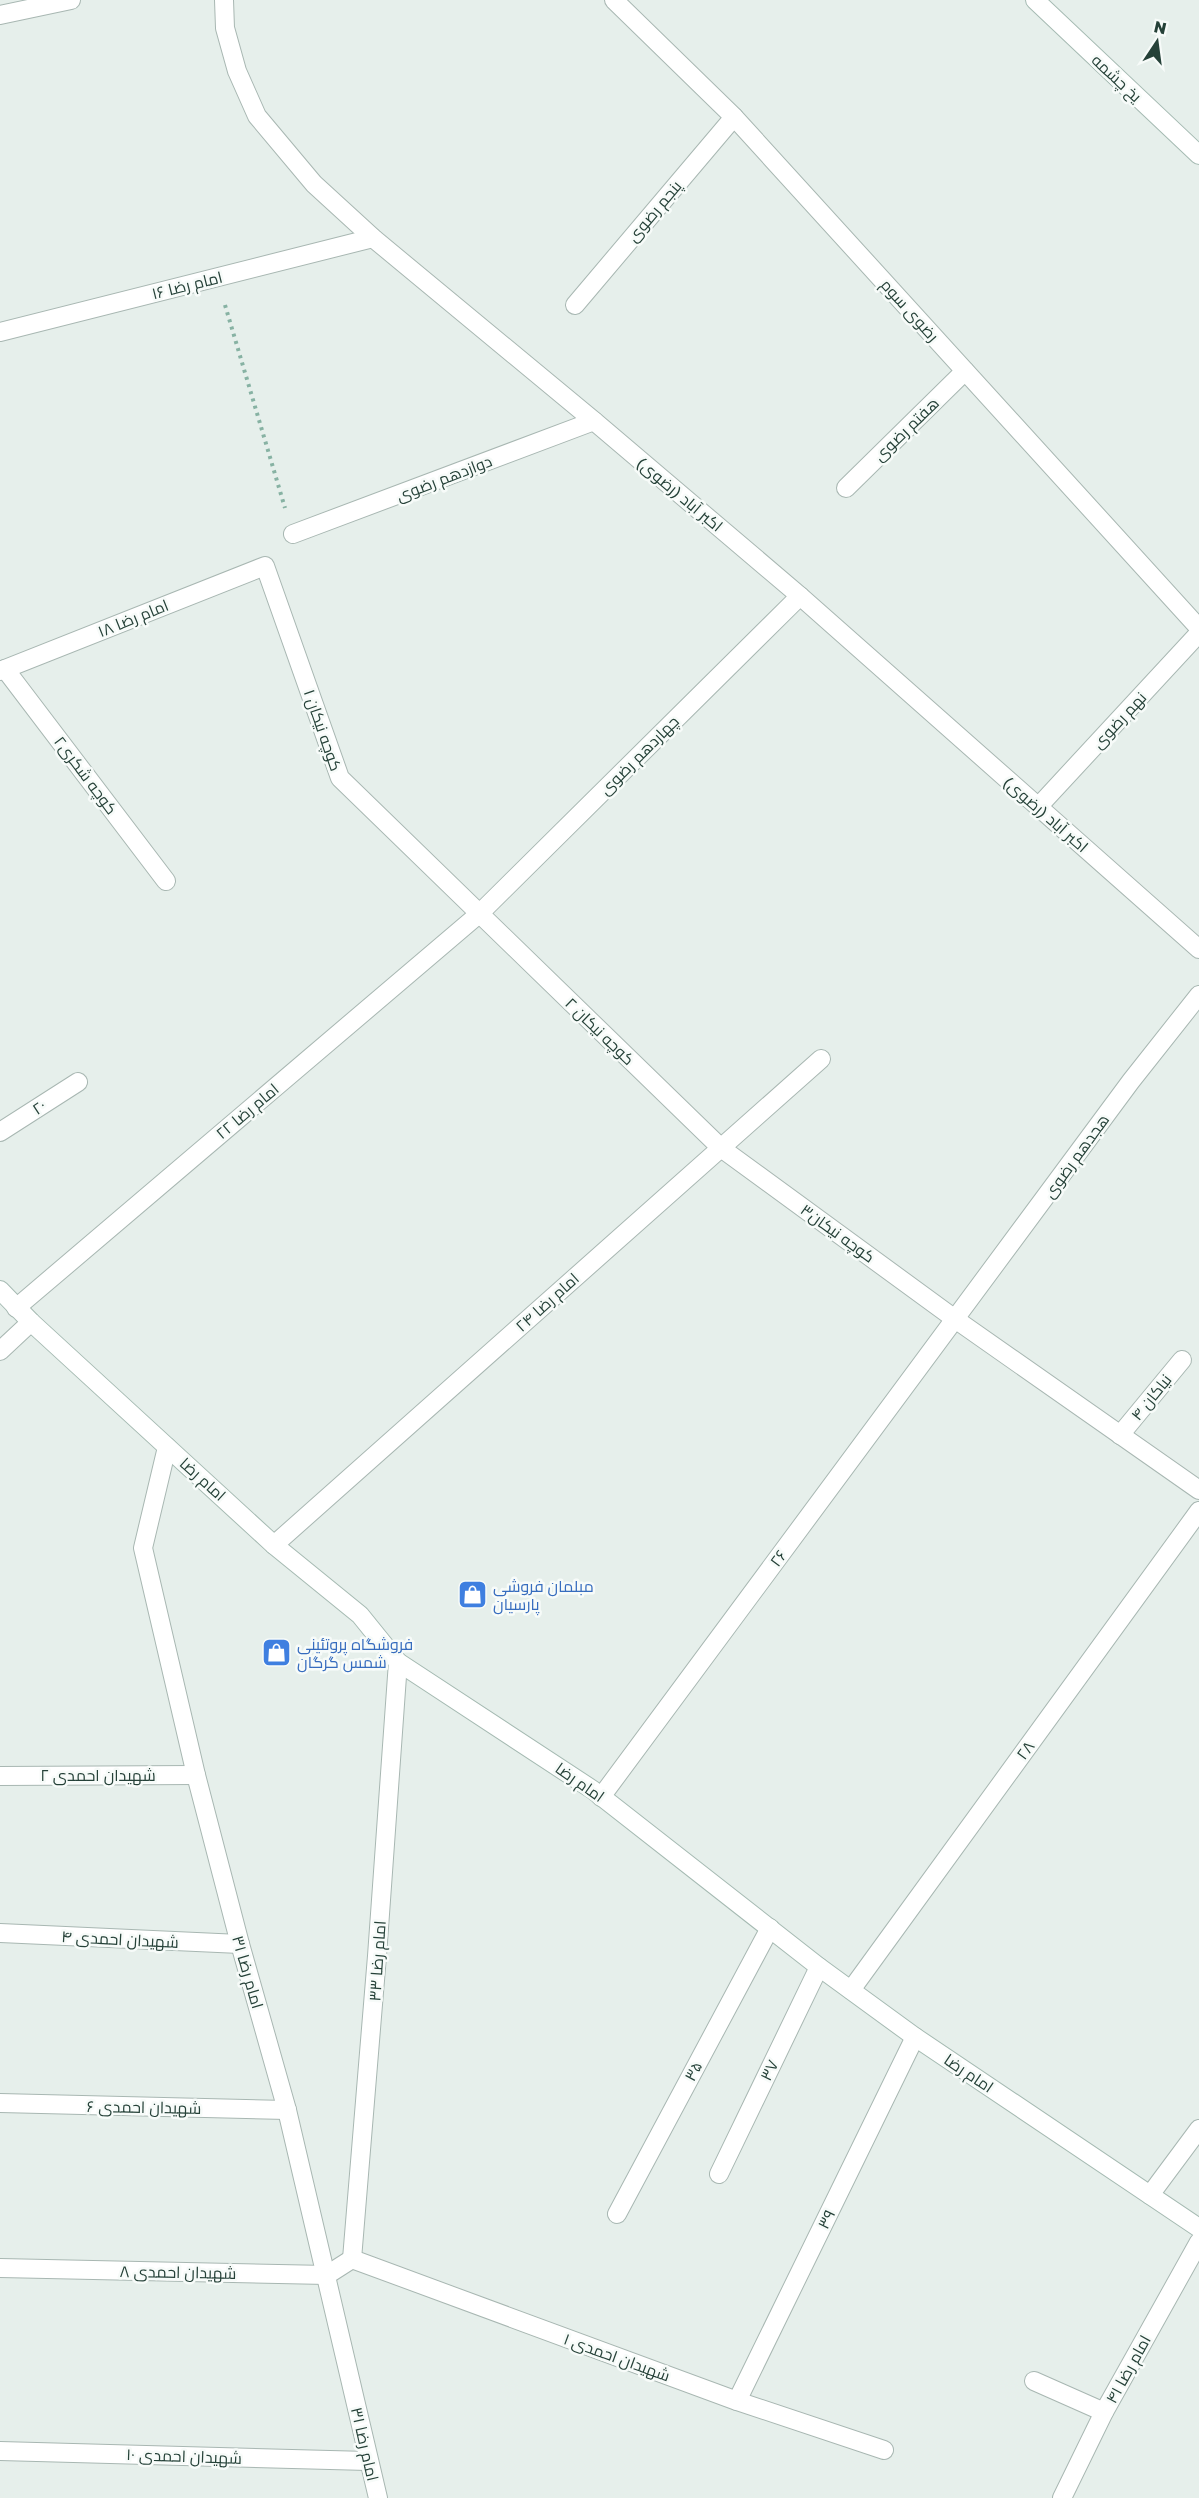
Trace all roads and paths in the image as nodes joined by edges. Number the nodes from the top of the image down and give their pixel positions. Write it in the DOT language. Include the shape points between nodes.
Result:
graph roads {
  1 [pos="71,0"];
  2 [pos="224,0"];
  3 [pos="614,0"];
  4 [pos="1035,0"];
  5 [pos="0,15"];
  6 [pos="734,117"];
  7 [pos="1199,155"];
  8 [pos="373,238"];
  9 [pos="217,278"];
  10 [pos="575,305"];
  11 [pos="0,332"];
  12 [pos="965,371"];
  13 [pos="594,421"];
  14 [pos="846,488"];
  15 [pos="293,534"];
  16 [pos="266,566"];
  17 [pos="800,596"];
  18 [pos="1199,628"];
  19 [pos="1199,633"];
  20 [pos="3,670"];
  21 [pos="1038,807"];
  22 [pos="166,881"];
  23 [pos="479,914"];
  24 [pos="1199,949"];
  25 [pos="1199,995"];
  26 [pos="821,1059"];
  27 [pos="78,1082"];
  28 [pos="0,1132"];
  29 [pos="721,1148"];
  30 [pos="0,1290"];
  31 [pos="16,1308"];
  32 [pos="955,1319"];
  33 [pos="31,1322"];
  34 [pos="0,1351"];
  35 [pos="1182,1360"];
  36 [pos="1120,1435"];
  37 [pos="167,1447"];
  38 [pos="1199,1490"];
  39 [pos="1199,1511"];
  40 [pos="274,1545"];
  41 [pos="398,1662"];
  42 [pos="196,1774"];
  43 [pos="0,1776"];
  44 [pos="601,1797"];
  45 [pos="770,1928"];
  46 [pos="0,1933"];
  47 [pos="240,1944"];
  48 [pos="819,1967"];
  49 [pos="851,1990"];
  50 [pos="915,2037"];
  51 [pos="0,2103"];
  52 [pos="287,2110"];
  53 [pos="1199,2129"];
  54 [pos="719,2174"];
  55 [pos="1150,2195"];
  56 [pos="617,2214"];
  57 [pos="1199,2228"];
  58 [pos="1199,2242"];
  59 [pos="352,2259"];
  60 [pos="0,2268"];
  61 [pos="327,2275"];
  62 [pos="1034,2381"];
  63 [pos="737,2401"];
  64 [pos="1104,2412"];
  65 [pos="884,2450"];
  66 [pos="0,2451"];
  67 [pos="368,2461"];
  68 [pos="378,2498"];
  69 [pos="1062,2498"];
  1 -- 5 [label="street"];
  2 -- 8 [label="street, اکبر آباد (رضوی)" via="225,28 237,71 257,116 314,184"];
  3 -- 6 [label="street, رضوی سوم"];
  4 -- 7 [label="street, یخ چشمه"];
  6 -- 10 [label="street, پنجم رضوی"];
  6 -- 12 [label="street, رضوی سوم"];
  8 -- 9 [label="street, امام رضا ۱۶"];
  8 -- 13 [label="street, اکبر آباد (رضوی)"];
  9 -- 11 [label="street, امام رضا ۱۶"];
  9 -- 15 [label="path"];
  12 -- 14 [label="street, هفتم رضوی"];
  12 -- 18 [label="street, رضوی سوم"];
  13 -- 15 [label="street, دوازدهم رضوی"];
  13 -- 17 [label="street, اکبر آباد (رضوی)"];
  16 -- 20 [label="street, امام رضا ۱۸"];
  16 -- 23 [label="street, کوچه نیکان ۱" via="340,778"];
  17 -- 21 [label="street, اکبر آباد (رضوی)"];
  17 -- 23 [label="street, چهاردهم رضوی"];
  19 -- 21 [label="street, نهم رضوی"];
  20 -- 22 [label="street, کوچه شکری۲"];
  21 -- 24 [label="street, اکبر آباد (رضوی)"];
  23 -- 29 [label="street, کوچه نیکان ۲"];
  23 -- 31 [label="street, امام رضا ۲۲"];
  25 -- 32 [label="street, هجدهم رضوی"];
  26 -- 29 [label="street, امام رضا ۲۴"];
  27 -- 28 [label="street, ۲۰"];
  29 -- 32 [label="street, کوچه نیکان۳"];
  29 -- 40 [label="street, امام رضا ۲۴"];
  30 -- 31 [label="street, امام رضا"];
  31 -- 33 [label="street, امام رضا"];
  32 -- 36 [label="street, کوچه نیکان۳"];
  32 -- 44 [label="street, ۲۶"];
  33 -- 34 [label="street"];
  33 -- 37 [label="street, امام رضا"];
  35 -- 36 [label="street, ۴ نیاکان"];
  36 -- 38 [label="street, کوچه نیکان۳"];
  37 -- 40 [label="street, امام رضا"];
  37 -- 42 [label="street, امام رضا ۳۱" via="143,1548"];
  39 -- 49 [label="street, ۲۸"];
  40 -- 41 [label="street, امام رضا" via="360,1616"];
  41 -- 44 [label="street, امام رضا"];
  41 -- 59 [label="street, امام رضا ۳۳"];
  42 -- 43 [label="street, ۲ شهیدان احمدی"];
  42 -- 47 [label="street, امام رضا ۳۱"];
  44 -- 45 [label="street, امام رضا"];
  45 -- 48 [label="street, امام رضا"];
  45 -- 56 [label="street, ۳۵"];
  46 -- 47 [label="street, ۴ شهیدان احمدی"];
  47 -- 52 [label="street, امام رضا ۳۱"];
  48 -- 49 [label="street, امام رضا"];
  48 -- 54 [label="street, ۳۷"];
  49 -- 50 [label="street, امام رضا"];
  50 -- 55 [label="street, امام رضا"];
  50 -- 63 [label="street, ۳۹"];
  51 -- 52 [label="street, ۶ شهیدان احمدی"];
  52 -- 61 [label="street, امام رضا ۳۱"];
  53 -- 55 [label="street"];
  55 -- 57 [label="street, امام رضا"];
  58 -- 64 [label="street, ۴۱ امام رضا"];
  59 -- 61 [label="street"];
  59 -- 63 [label="street, ۱ شهیدان احمدی"];
  60 -- 61 [label="street, ۸ شهیدان احمدی"];
  61 -- 67 [label="street, امام رضا ۳۱"];
  62 -- 64 [label="street"];
  63 -- 65 [label="street, ۱ شهیدان احمدی"];
  64 -- 69 [label="street, ۴۱ امام رضا"];
  66 -- 67 [label="street, ۱۰ شهیدان احمدی"];
  67 -- 68 [label="street, امام رضا ۳۱"];
}
